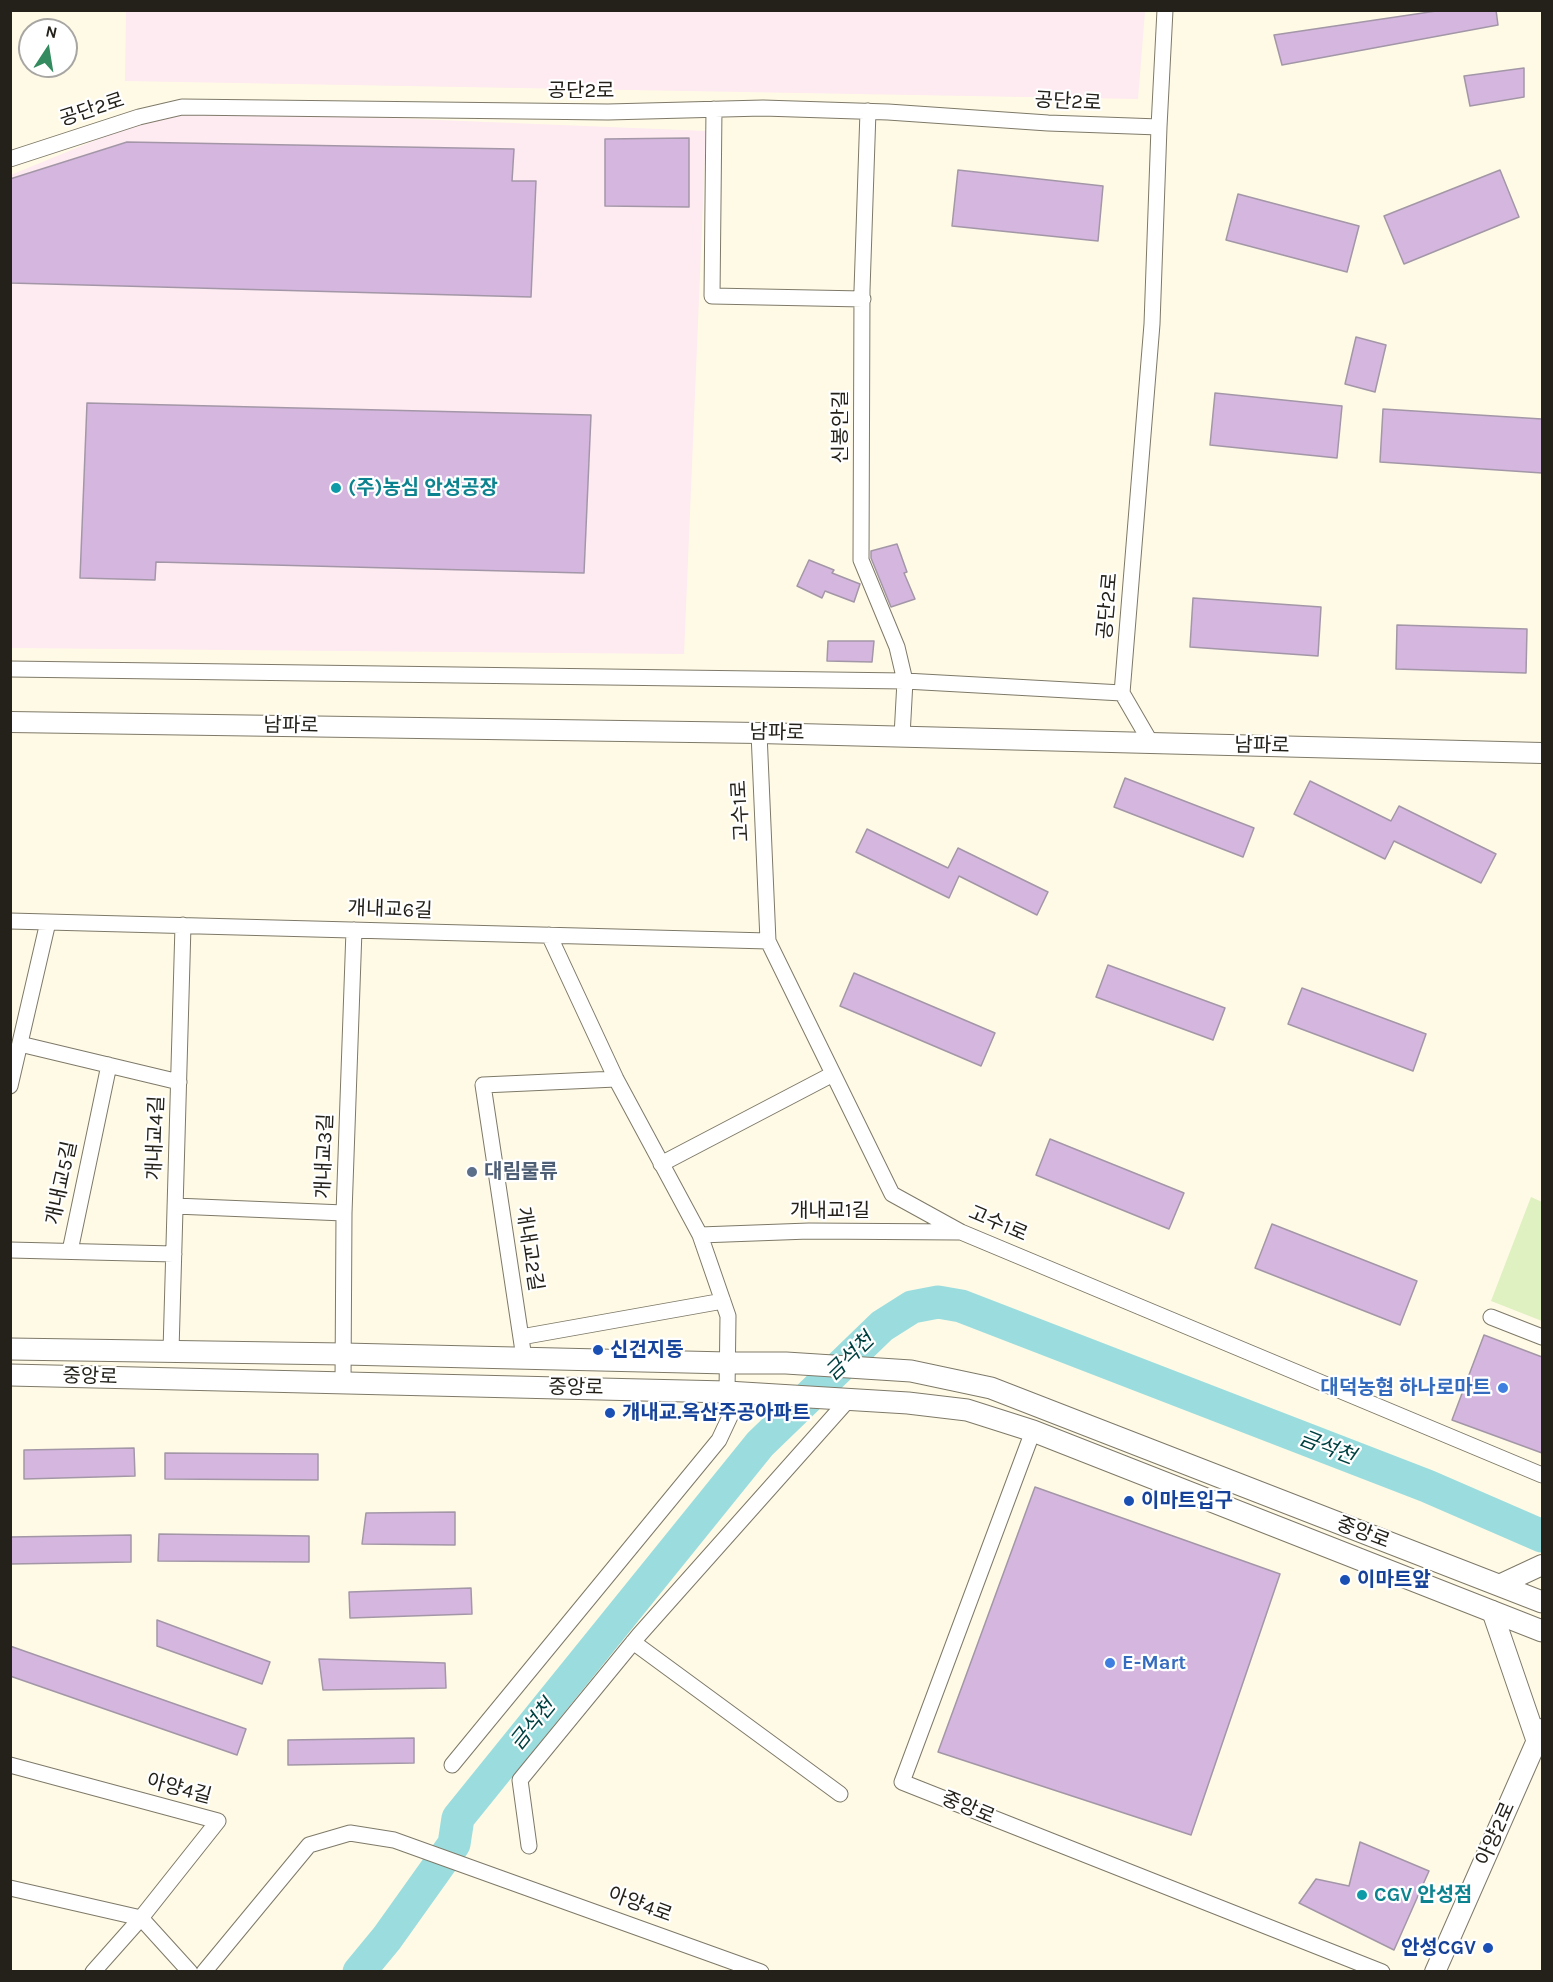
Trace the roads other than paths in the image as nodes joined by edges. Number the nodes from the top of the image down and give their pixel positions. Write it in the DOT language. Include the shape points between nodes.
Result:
graph roads {
  1 [pos="1165,10"];
  2 [pos="714,109"];
  3 [pos="868,111"];
  4 [pos="1159,127"];
  5 [pos="10,159"];
  6 [pos="863,299"];
  7 [pos="10,669"];
  8 [pos="905,681"];
  9 [pos="1122,693"];
  10 [pos="10,722"];
  11 [pos="759,733"];
  12 [pos="902,736"];
  13 [pos="1151,743"];
  14 [pos="1542,753"];
  15 [pos="10,921"];
  16 [pos="48,922"];
  17 [pos="183,925"];
  18 [pos="354,930"];
  19 [pos="549,935"];
  20 [pos="768,941"];
  21 [pos="20,1044"];
  22 [pos="109,1065"];
  23 [pos="834,1074"];
  24 [pos="616,1079"];
  25 [pos="179,1082"];
  26 [pos="10,1086"];
  27 [pos="661,1164"];
  28 [pos="176,1206"];
  29 [pos="344,1212"];
  30 [pos="961,1232"];
  31 [pos="700,1234"];
  32 [pos="10,1250"];
  33 [pos="70,1251"];
  34 [pos="174,1254"];
  35 [pos="723,1301"];
  36 [pos="1491,1317"];
  37 [pos="521,1337"];
  38 [pos="1542,1337"];
  39 [pos="10,1349"];
  40 [pos="171,1351"];
  41 [pos="344,1354"];
  42 [pos="525,1358"];
  43 [pos="728,1364"];
  44 [pos="10,1375"];
  45 [pos="343,1383"];
  46 [pos="734,1393"];
  47 [pos="849,1399"];
  48 [pos="1033,1431"];
  49 [pos="1542,1475"];
  50 [pos="1534,1569"];
  51 [pos="1499,1586"];
  52 [pos="1542,1602"];
  53 [pos="1492,1611"];
  54 [pos="1542,1631"];
  55 [pos="633,1642"];
  56 [pos="1541,1737"];
  57 [pos="10,1765"];
  58 [pos="452,1765"];
  59 [pos="840,1794"];
  60 [pos="529,1846"];
  61 [pos="10,1888"];
  62 [pos="141,1918"];
  63 [pos="93,1971"];
  64 [pos="190,1971"];
  65 [pos="204,1971"];
  66 [pos="761,1971"];
  67 [pos="1382,1971"];
  68 [pos="1435,1971"];
  1 -- 4 [label="street, 공단2로"];
  2 -- 3 [label="street, 공단2로"];
  2 -- 5 [label="street, 공단2로" via="608,112 182,107"];
  2 -- 6 [label="street" via="712,296"];
  3 -- 4 [label="street, 공단2로"];
  3 -- 6 [label="street, 신봉안길"];
  4 -- 9 [label="street, 공단2로" via="1152,324"];
  6 -- 8 [label="street, 신봉안길" via="861,560 897,647"];
  7 -- 8 [label="street"];
  8 -- 9 [label="street"];
  8 -- 12 [label="street, 신봉안길"];
  9 -- 13 [label="street"];
  10 -- 11 [label="street, 남파로"];
  11 -- 12 [label="street, 남파로"];
  11 -- 20 [label="street, 고수1로"];
  12 -- 13 [label="street, 남파로"];
  13 -- 14 [label="street, 남파로"];
  15 -- 16 [label="street, 개내교6길"];
  16 -- 17 [label="street, 개내교6길"];
  16 -- 21 [label="street"];
  17 -- 18 [label="street, 개내교6길"];
  17 -- 25 [label="street, 개내교4길"];
  18 -- 19 [label="street, 개내교6길"];
  18 -- 29 [label="street, 개내교3길"];
  19 -- 20 [label="street, 개내교6길"];
  19 -- 24 [label="street"];
  20 -- 23 [label="street, 고수1로"];
  21 -- 22 [label="street"];
  21 -- 26 [label="street"];
  22 -- 25 [label="street"];
  22 -- 33 [label="street, 개내교5길"];
  23 -- 27 [label="street"];
  23 -- 30 [label="street, 고수1로" via="892,1194"];
  24 -- 27 [label="street"];
  24 -- 37 [label="street, 개내교2길" via="483,1085"];
  25 -- 28 [label="street, 개내교4길"];
  27 -- 31 [label="street"];
  28 -- 29 [label="street"];
  28 -- 34 [label="street, 개내교4길"];
  29 -- 41 [label="street, 개내교3길"];
  30 -- 31 [label="street, 개내교1길"];
  30 -- 49 [label="street, 고수1로"];
  31 -- 35 [label="street"];
  32 -- 33 [label="street, 개내교5길"];
  33 -- 34 [label="street"];
  34 -- 40 [label="street, 개내교4길"];
  35 -- 37 [label="street"];
  35 -- 43 [label="street" via="728,1316"];
  36 -- 38 [label="street"];
  37 -- 42 [label="street, 개내교2길"];
  39 -- 40 [label="main road, 중앙로"];
  40 -- 41 [label="main road, 중앙로"];
  41 -- 42 [label="main road, 중앙로"];
  41 -- 45 [label="street, 개내교3길"];
  42 -- 43 [label="main road, 중앙로"];
  43 -- 46 [label="street"];
  43 -- 51 [label="main road, 중앙로" via="786,1363 911,1371 991,1388"];
  44 -- 45 [label="main road, 중앙로"];
  45 -- 46 [label="main road, 중앙로"];
  46 -- 47 [label="main road, 중앙로"];
  46 -- 58 [label="street" via="719,1440"];
  47 -- 48 [label="main road, 중앙로" via="967,1410"];
  47 -- 55 [label="street"];
  48 -- 53 [label="main road, 중앙로"];
  48 -- 67 [label="street, 중앙로" via="902,1782"];
  50 -- 51 [label="street"];
  51 -- 52 [label="main road, 중앙로"];
  53 -- 54 [label="main road, 중앙로"];
  53 -- 56 [label="street"];
  55 -- 59 [label="street"];
  55 -- 60 [label="street" via="520,1780"];
  56 -- 68 [label="street, 아양2로"];
  57 -- 62 [label="street, 아양4길" via="218,1821"];
  61 -- 62 [label="street"];
  62 -- 63 [label="street"];
  62 -- 64 [label="street"];
  65 -- 66 [label="street, 아양4로" via="309,1845 350,1833 394,1840"];
}
